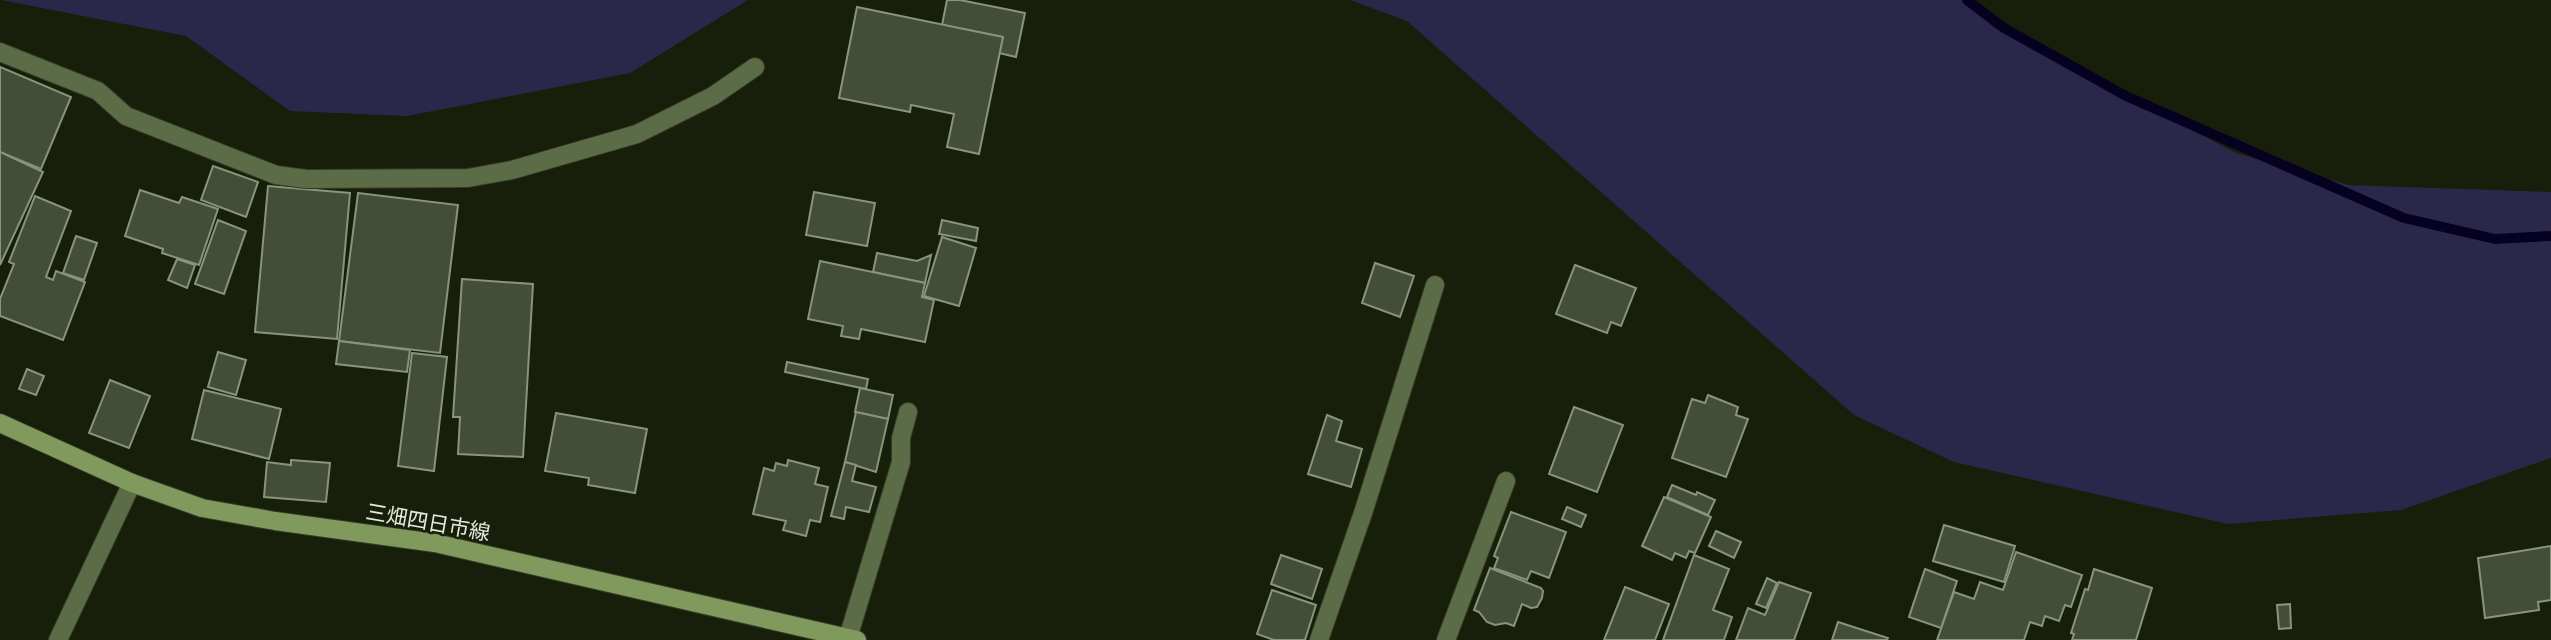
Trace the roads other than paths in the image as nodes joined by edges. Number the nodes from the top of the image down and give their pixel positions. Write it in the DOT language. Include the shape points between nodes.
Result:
graph roads {
  1 [pos="0,52"];
  2 [pos="755,67"];
  3 [pos="1435,285"];
  4 [pos="908,412"];
  5 [pos="0,423"];
  6 [pos="1506,481"];
  7 [pos="132,483"];
  8 [pos="853,639"];
  9 [pos="58,640"];
  10 [pos="1319,640"];
  11 [pos="1446,640"];
  1 -- 2 [label="street" via="98,91 126,116 275,175 306,179 468,178 512,170 637,134 713,96"];
  3 -- 10 [label="street"];
  4 -- 8 [label="street" via="901,462"];
  5 -- 7 [label="main road, 三畑四日市線"];
  6 -- 11 [label="street"];
  7 -- 8 [label="main road, 三畑四日市線" via="202,508 435,543"];
  7 -- 9 [label="street"];
}
